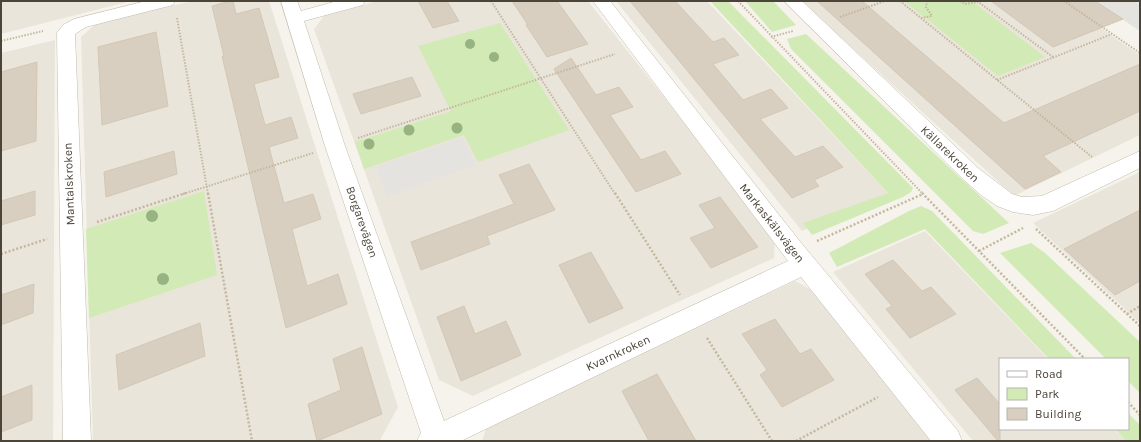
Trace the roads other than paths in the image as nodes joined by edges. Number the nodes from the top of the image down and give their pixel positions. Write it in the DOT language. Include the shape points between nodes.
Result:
graph roads {
  1 [pos="357,1"];
  2 [pos="601,1"];
  3 [pos="792,1"];
  4 [pos="171,8"];
  5 [pos="292,10"];
  6 [pos="1140,159"];
  7 [pos="799,258"];
  8 [pos="435,440"];
  9 [pos="77,441"];
  10 [pos="948,441"];
  1 -- 5 [label="street"];
  2 -- 7 [label="street, Markaskälsvägen"];
  3 -- 6 [label="street, Källarekroken" via="987,189 1030,216 1045,205"];
  4 -- 9 [label="street, Mantalskroken" via="80,23 66,33"];
  5 -- 8 [label="street, Borgarevägen"];
  7 -- 8 [label="street, Kvarnkroken" via="694,317"];
  7 -- 10 [label="street, Markaskälsvägen"];
}
